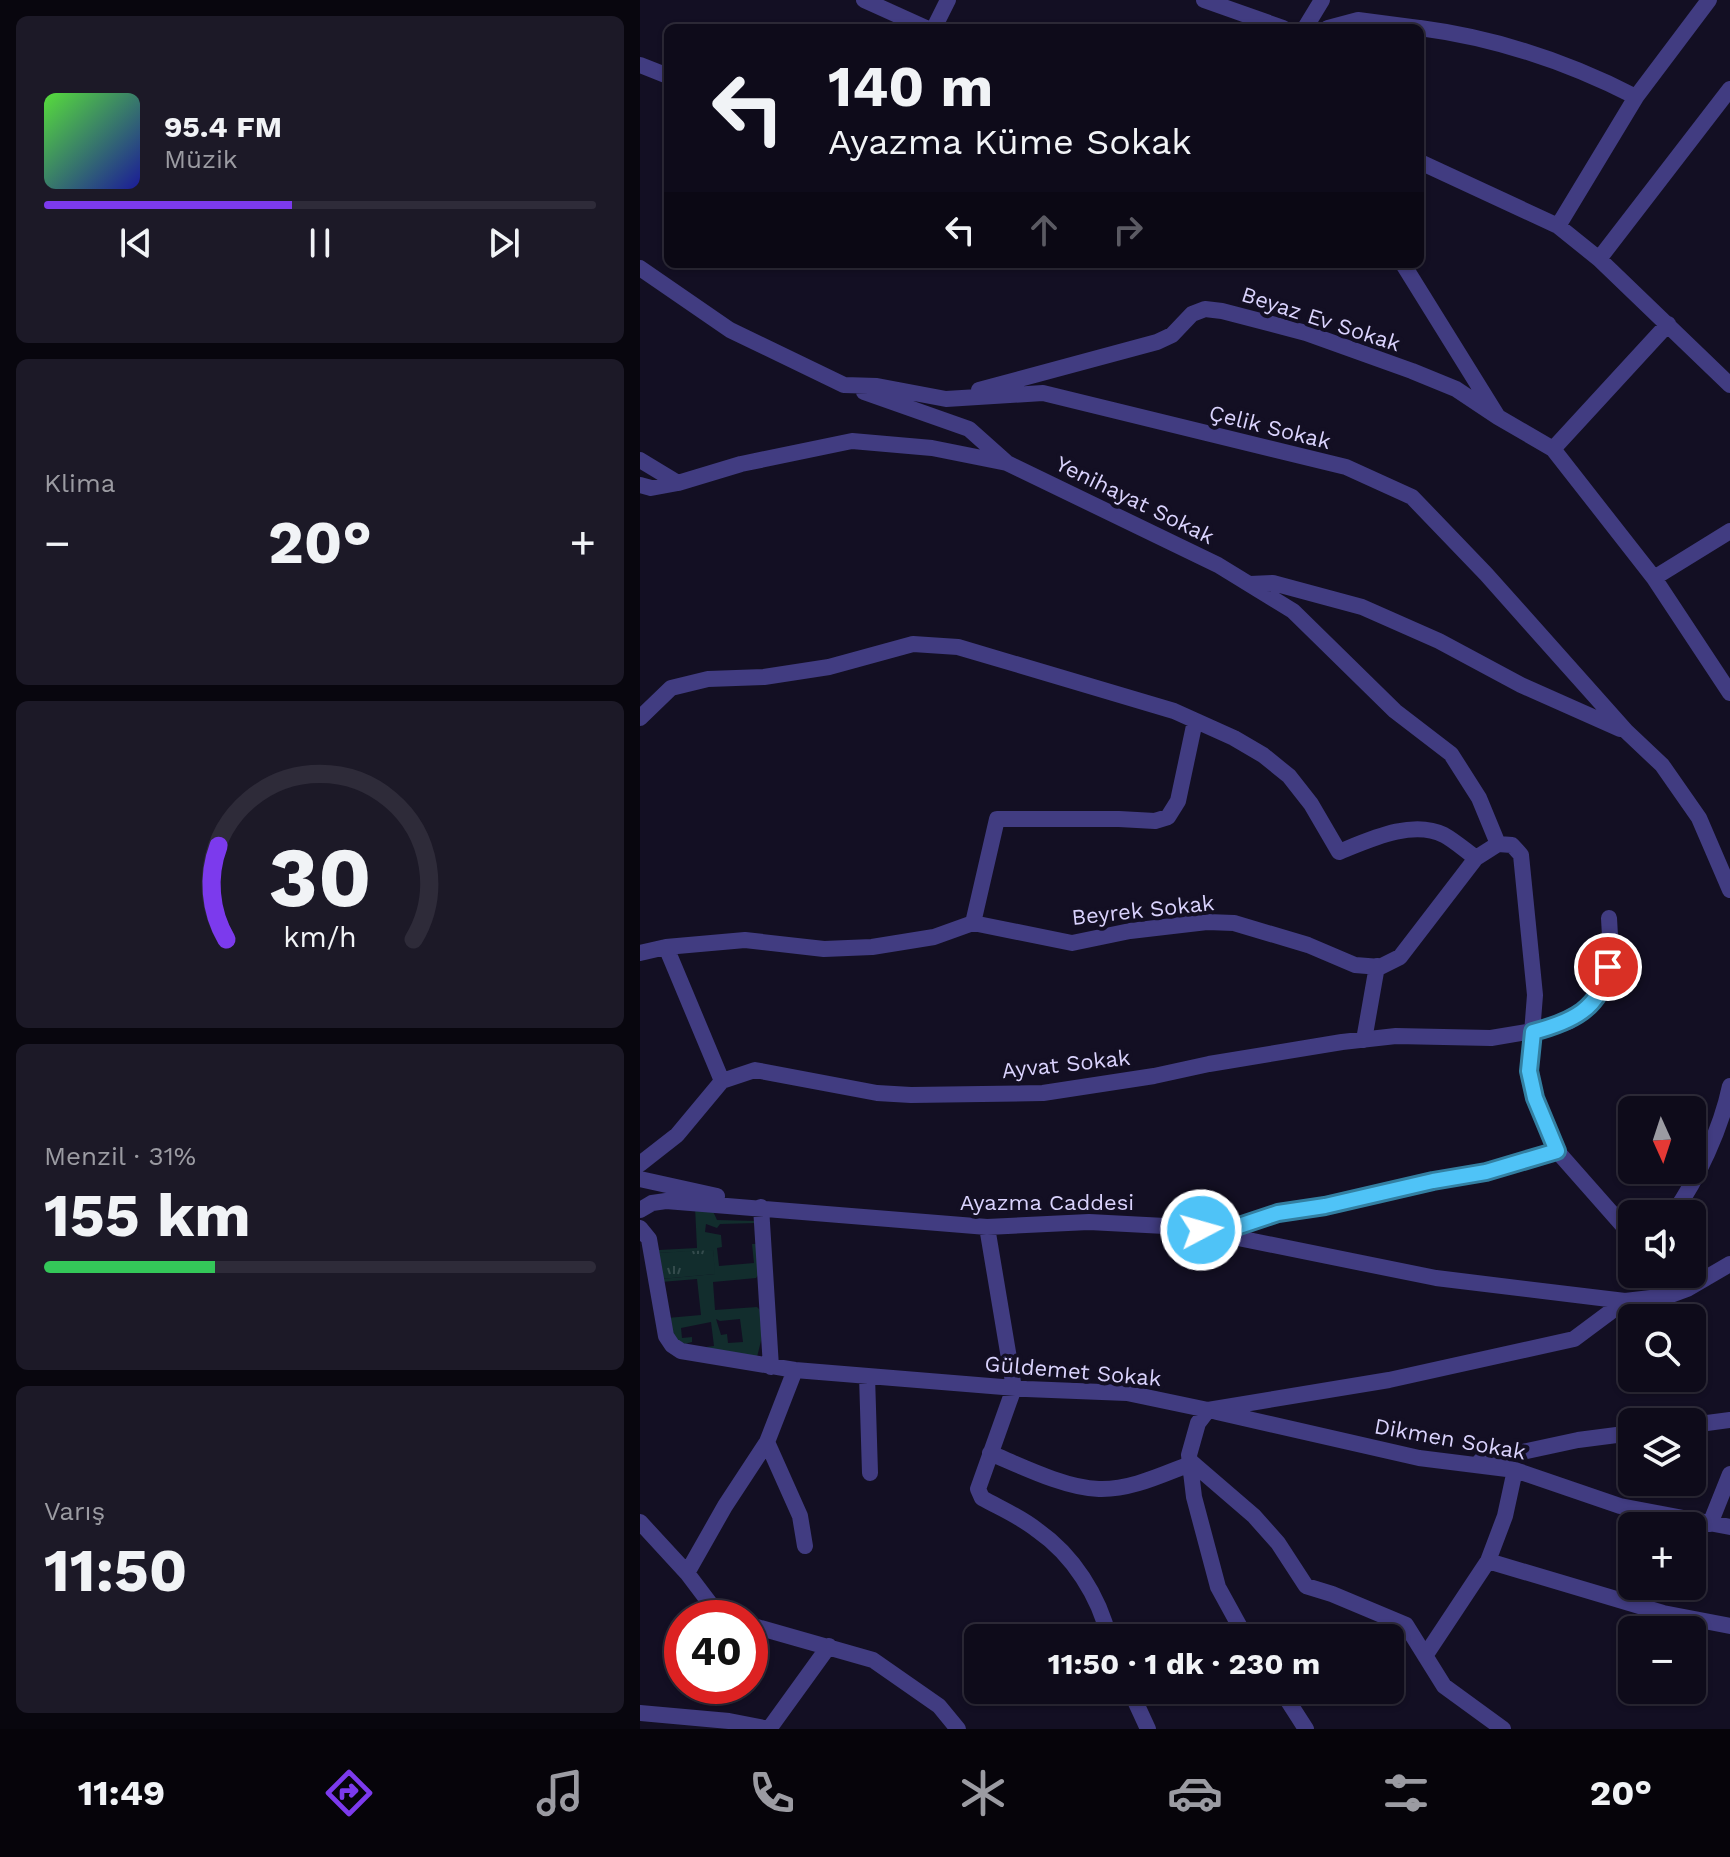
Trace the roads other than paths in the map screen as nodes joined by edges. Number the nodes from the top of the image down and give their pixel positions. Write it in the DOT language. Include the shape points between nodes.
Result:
graph roads {
  1 [pos="864,0"];
  2 [pos="948,0"];
  3 [pos="1204,0"];
  4 [pos="1322,0"];
  5 [pos="1709,0"];
  6 [pos="917,24"];
  7 [pos="936,24"];
  8 [pos="1272,24"];
  9 [pos="1307,24"];
  10 [pos="1343,24"];
  11 [pos="1388,24"];
  12 [pos="1424,29"];
  13 [pos="640,65"];
  14 [pos="664,74"];
  15 [pos="1730,89"];
  16 [pos="1636,97"];
  17 [pos="1424,164"];
  18 [pos="1558,226"];
  19 [pos="1599,259"];
  20 [pos="640,268"];
  21 [pos="1405,268"];
  22 [pos="1668,324"];
  23 [pos="844,385"];
  24 [pos="1730,385"];
  25 [pos="946,399"];
  26 [pos="1498,417"];
  27 [pos="1553,449"];
  28 [pos="640,460"];
  29 [pos="1007,463"];
  30 [pos="678,483"];
  31 [pos="640,485"];
  32 [pos="1730,531"];
  33 [pos="1654,578"];
  34 [pos="1249,584"];
  35 [pos="1730,693"];
  36 [pos="640,718"];
  37 [pos="1195,721"];
  38 [pos="1626,731"];
  39 [pos="1498,844"];
  40 [pos="1476,858"];
  41 [pos="1730,890"];
  42 [pos="1609,918"];
  43 [pos="973,923"];
  44 [pos="666,947"];
  45 [pos="640,953"];
  46 [pos="1377,966"];
  47 [pos="1533,1032"];
  48 [pos="1364,1040"];
  49 [pos="722,1081"];
  50 [pos="1730,1086"];
  51 [pos="1724,1130"];
  52 [pos="1557,1151"];
  53 [pos="640,1164"];
  54 [pos="640,1179"];
  55 [pos="1681,1200"];
  56 [pos="761,1207"];
  57 [pos="640,1210"];
  58 [pos="1618,1220"];
  59 [pos="987,1227"];
  60 [pos="640,1228"];
  61 [pos="1218,1233"];
  62 [pos="1730,1264"];
  63 [pos="1664,1288"];
  64 [pos="1668,1296"];
  65 [pos="1625,1301"];
  66 [pos="771,1367"];
  67 [pos="795,1370"];
  68 [pos="867,1376"];
  69 [pos="1014,1388"];
  70 [pos="1208,1410"];
  71 [pos="1730,1420"];
  72 [pos="1706,1423"];
  73 [pos="1618,1435"];
  74 [pos="767,1442"];
  75 [pos="990,1453"];
  76 [pos="1190,1462"];
  77 [pos="1468,1463"];
  78 [pos="1515,1470"];
  79 [pos="870,1473"];
  80 [pos="1730,1474"];
  81 [pos="640,1522"];
  82 [pos="1710,1524"];
  83 [pos="1730,1527"];
  84 [pos="805,1546"];
  85 [pos="1488,1561"];
  86 [pos="687,1573"];
  87 [pos="707,1600"];
  88 [pos="1106,1624"];
  89 [pos="1238,1624"];
  90 [pos="1730,1626"];
  91 [pos="768,1630"];
  92 [pos="829,1646"];
  93 [pos="1425,1656"];
  94 [pos="1136,1704"];
  95 [pos="1290,1704"];
  96 [pos="640,1713"];
  97 [pos="769,1729"];
  98 [pos="958,1729"];
  99 [pos="1148,1729"];
  100 [pos="1306,1729"];
  101 [pos="1503,1729"];
  1 -- 6 [label="street"];
  2 -- 7 [label="street"];
  3 -- 8 [label="street"];
  4 -- 9 [label="street"];
  5 -- 16 [label="street"];
  10 -- 11 [label="street"];
  12 -- 16 [label="street" via="1538,55"];
  13 -- 14 [label="street"];
  15 -- 19 [label="street"];
  16 -- 18 [label="street"];
  17 -- 18 [label="street"];
  18 -- 19 [label="street"];
  19 -- 22 [label="street"];
  20 -- 23 [label="street, Çelik Sokak" via="730,330"];
  21 -- 26 [label="street"];
  22 -- 24 [label="street"];
  22 -- 27 [label="street"];
  23 -- 25 [label="street, Çelik Sokak"];
  23 -- 29 [label="street" via="969,429"];
  25 -- 26 [label="street, Beyaz Ev Sokak" via="1157,342 1205,309 1306,333 1412,371 1456,389"];
  25 -- 38 [label="street, Çelik Sokak" via="1043,393 1346,467 1389,485 1412,497 1431,516"];
  26 -- 27 [label="street"];
  27 -- 33 [label="street"];
  28 -- 30 [label="street"];
  29 -- 30 [label="street, Yenihayat Sokak" via="932,448 852,441"];
  29 -- 34 [label="street, Yenihayat Sokak"];
  30 -- 31 [label="street, Yenihayat Sokak"];
  32 -- 33 [label="street"];
  33 -- 35 [label="street"];
  34 -- 38 [label="street" via="1273,583 1362,607"];
  34 -- 39 [label="street, Yenihayat Sokak" via="1293,611 1395,711 1451,754 1479,798"];
  36 -- 37 [label="street" via="671,688 708,679 829,667 913,644 958,647"];
  37 -- 40 [label="street" via="1234,738 1289,776 1339,852 1422,828 1444,835"];
  37 -- 43 [label="street" via="1178,801 1168,817 997,819"];
  38 -- 41 [label="street, Çelik Sokak" via="1662,765 1699,818"];
  39 -- 40 [label="street"];
  39 -- 47 [label="street" via="1512,845 1521,855 1534,973"];
  40 -- 46 [label="street" via="1400,957"];
  42 -- 47 [label="street, Ayvat Sokak" via="1611,954 1597,998 1570,1021"];
  43 -- 44 [label="street" via="934,937 872,947 824,949 745,940"];
  43 -- 46 [label="street, Beyrek Sokak" via="1072,943 1130,931 1234,923 1355,965"];
  44 -- 45 [label="street"];
  44 -- 49 [label="street"];
  46 -- 48 [label="street"];
  47 -- 48 [label="street, Ayvat Sokak" via="1491,1038"];
  47 -- 52 [label="street" via="1529,1071"];
  48 -- 49 [label="street, Ayvat Sokak" via="1043,1093 877,1093 755,1070"];
  49 -- 53 [label="street" via="677,1135"];
  50 -- 51 [label="street"];
  51 -- 55 [label="street"];
  52 -- 58 [label="street"];
  52 -- 61 [label="street" via="1486,1172 1278,1213"];
  54 -- 56 [label="street"];
  56 -- 57 [label="street, Ayazma Caddesi" via="666,1201"];
  56 -- 59 [label="street, Ayazma Caddesi"];
  56 -- 66 [label="street"];
  59 -- 61 [label="street, Ayazma Caddesi" via="1089,1222"];
  59 -- 69 [label="street"];
  60 -- 66 [label="street, Güldemet Sokak" via="649,1239 672,1345 700,1356"];
  61 -- 65 [label="street, Ayazma Caddesi" via="1436,1278"];
  62 -- 64 [label="street, Ayazma Caddesi"];
  63 -- 64 [label="street"];
  64 -- 65 [label="street, Ayazma Caddesi"];
  65 -- 70 [label="street, Güldemet Sokak" via="1574,1339 1389,1380"];
  66 -- 67 [label="street, Güldemet Sokak"];
  67 -- 68 [label="street, Güldemet Sokak"];
  67 -- 74 [label="street"];
  68 -- 69 [label="street, Güldemet Sokak"];
  68 -- 79 [label="street"];
  69 -- 70 [label="street, Güldemet Sokak" via="1127,1393"];
  69 -- 75 [label="street"];
  70 -- 76 [label="street" via="1198,1423"];
  70 -- 77 [label="street, Dikmen Sokak" via="1419,1458"];
  71 -- 72 [label="street"];
  73 -- 77 [label="street"];
  74 -- 84 [label="street" via="800,1516"];
  74 -- 86 [label="street"];
  75 -- 76 [label="street" via="1097,1490 1131,1486"];
  75 -- 88 [label="street" via="978,1489 982,1498 1037,1529 1065,1554"];
  76 -- 89 [label="street" via="1218,1587"];
  76 -- 93 [label="street" via="1254,1516 1306,1586 1406,1625"];
  77 -- 78 [label="street, Dikmen Sokak"];
  78 -- 82 [label="street, Dikmen Sokak" via="1620,1506"];
  78 -- 85 [label="street"];
  80 -- 82 [label="street"];
  81 -- 86 [label="street"];
  82 -- 83 [label="street, Dikmen Sokak"];
  85 -- 90 [label="street" via="1663,1613"];
  85 -- 93 [label="street"];
  86 -- 87 [label="street"];
  91 -- 92 [label="street"];
  92 -- 97 [label="street"];
  92 -- 98 [label="street" via="873,1660 939,1706"];
  93 -- 101 [label="street" via="1444,1686"];
  94 -- 99 [label="street"];
  95 -- 100 [label="street"];
  96 -- 97 [label="street"];
}
